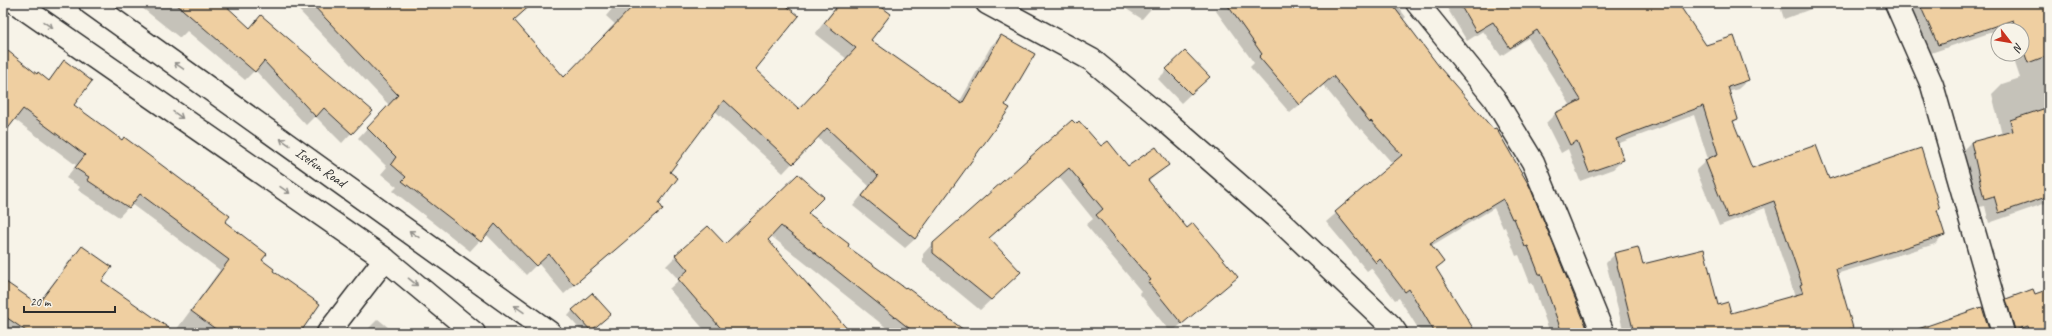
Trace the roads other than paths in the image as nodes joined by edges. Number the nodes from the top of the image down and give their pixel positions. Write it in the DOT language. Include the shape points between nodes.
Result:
graph roads {
  1 [pos="16,3"];
  2 [pos="90,3"];
  3 [pos="987,3"];
  4 [pos="1416,3"];
  5 [pos="1896,3"];
  6 [pos="385,259"];
  7 [pos="328,333"];
  8 [pos="474,333"];
  9 [pos="550,333"];
  10 [pos="1396,333"];
  11 [pos="1603,333"];
  12 [pos="2003,333"];
  1 -- 6 [label="street, one-way"];
  9 -- 2 [label="street, Isefun Road, one-way"];
  3 -- 10 [label="street" via="1092,60 1278,219"];
  4 -- 11 [label="street" via="1494,98 1533,162"];
  5 -- 12 [label="street" via="1932,85"];
  6 -- 7 [label="street"];
  6 -- 8 [label="street, one-way"];
}
